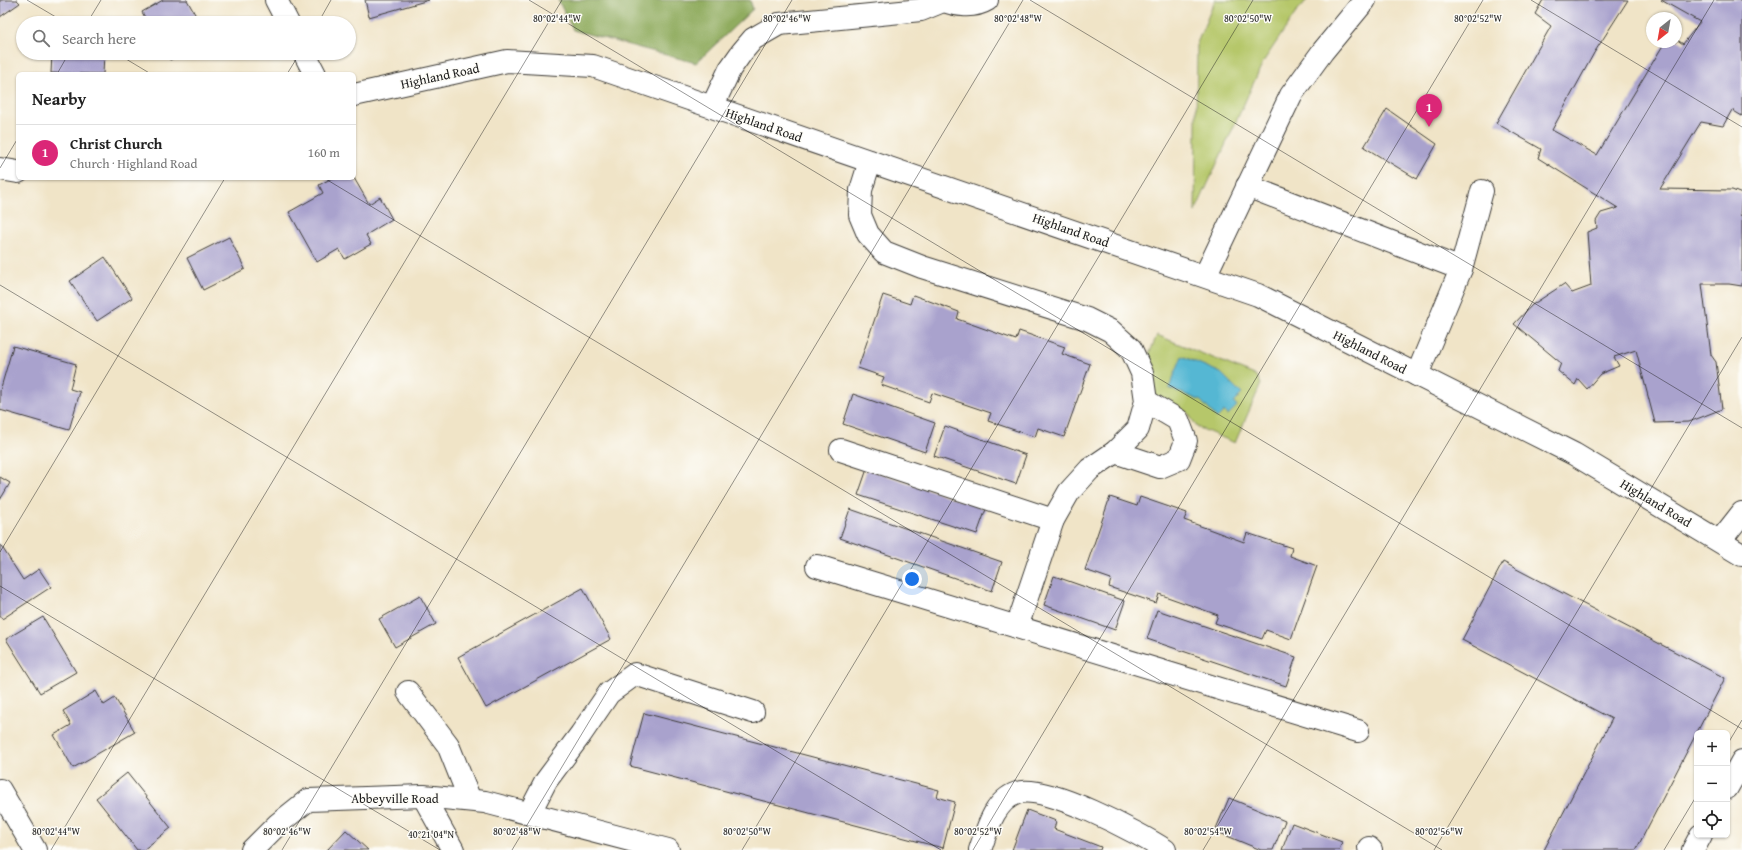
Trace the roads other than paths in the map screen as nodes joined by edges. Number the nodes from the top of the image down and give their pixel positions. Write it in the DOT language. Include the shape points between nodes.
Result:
graph roads {
  1 [pos="276,0"];
  2 [pos="942,0"];
  3 [pos="987,0"];
  4 [pos="1364,0"];
  5 [pos="284,16"];
  6 [pos="308,60"];
  7 [pos="314,72"];
  8 [pos="356,95"];
  9 [pos="712,107"];
  10 [pos="870,161"];
  11 [pos="0,169"];
  12 [pos="16,172"];
  13 [pos="1247,186"];
  14 [pos="1482,191"];
  15 [pos="1461,269"];
  16 [pos="1205,276"];
  17 [pos="1417,375"];
  18 [pos="1146,401"];
  19 [pos="841,450"];
  20 [pos="1115,452"];
  21 [pos="1742,513"];
  22 [pos="1053,520"];
  23 [pos="1720,541"];
  24 [pos="1742,555"];
  25 [pos="817,566"];
  26 [pos="1016,627"];
  27 [pos="408,692"];
  28 [pos="753,712"];
  29 [pos="1358,731"];
  30 [pos="1742,761"];
  31 [pos="1730,783"];
  32 [pos="0,790"];
  33 [pos="423,796"];
  34 [pos="470,800"];
  35 [pos="529,814"];
  36 [pos="1699,838"];
  37 [pos="35,850"];
  38 [pos="252,850"];
  39 [pos="453,850"];
  40 [pos="668,850"];
  41 [pos="980,850"];
  42 [pos="1165,850"];
  43 [pos="1693,850"];
  1 -- 5 [label="street"];
  2 -- 3 [label="street" via="962,6"];
  2 -- 9 [label="street" via="921,10 779,24 754,39 742,52 730,69"];
  4 -- 13 [label="street" via="1290,95"];
  6 -- 7 [label="street"];
  8 -- 9 [label="street, Highland Road" via="507,61 593,66"];
  9 -- 10 [label="street, Highland Road"];
  10 -- 16 [label="street, Highland Road"];
  10 -- 18 [label="street" via="861,190 860,215 868,234 884,252 922,267 1087,319 1111,331 1131,349 1142,373"];
  11 -- 12 [label="street"];
  13 -- 15 [label="street"];
  13 -- 16 [label="street"];
  14 -- 15 [label="street"];
  15 -- 17 [label="street"];
  16 -- 17 [label="street, Highland Road" via="1258,295"];
  17 -- 23 [label="street, Highland Road" via="1574,454"];
  18 -- 20 [label="street" via="1138,429"];
  18 -- 20 [label="street" via="1178,420 1186,441 1179,458 1160,467"];
  19 -- 22 [label="street"];
  20 -- 22 [label="street" via="1090,470 1069,492"];
  21 -- 23 [label="street"];
  22 -- 26 [label="street"];
  23 -- 24 [label="street, Highland Road"];
  25 -- 26 [label="street"];
  26 -- 29 [label="street"];
  27 -- 34 [label="street" via="448,745"];
  28 -- 35 [label="street" via="635,674 609,693 546,781"];
  30 -- 31 [label="street"];
  32 -- 37 [label="street"];
  33 -- 34 [label="street, Abbeyville Road"];
  33 -- 38 [label="street, Abbeyville Road" via="308,800 278,824"];
  33 -- 39 [label="street"];
  34 -- 35 [label="street, Abbeyville Road"];
  35 -- 40 [label="street, Abbeyville Road"];
  36 -- 43 [label="street"];
  41 -- 42 [label="street" via="999,806 1016,793 1027,791 1096,812"];
}
